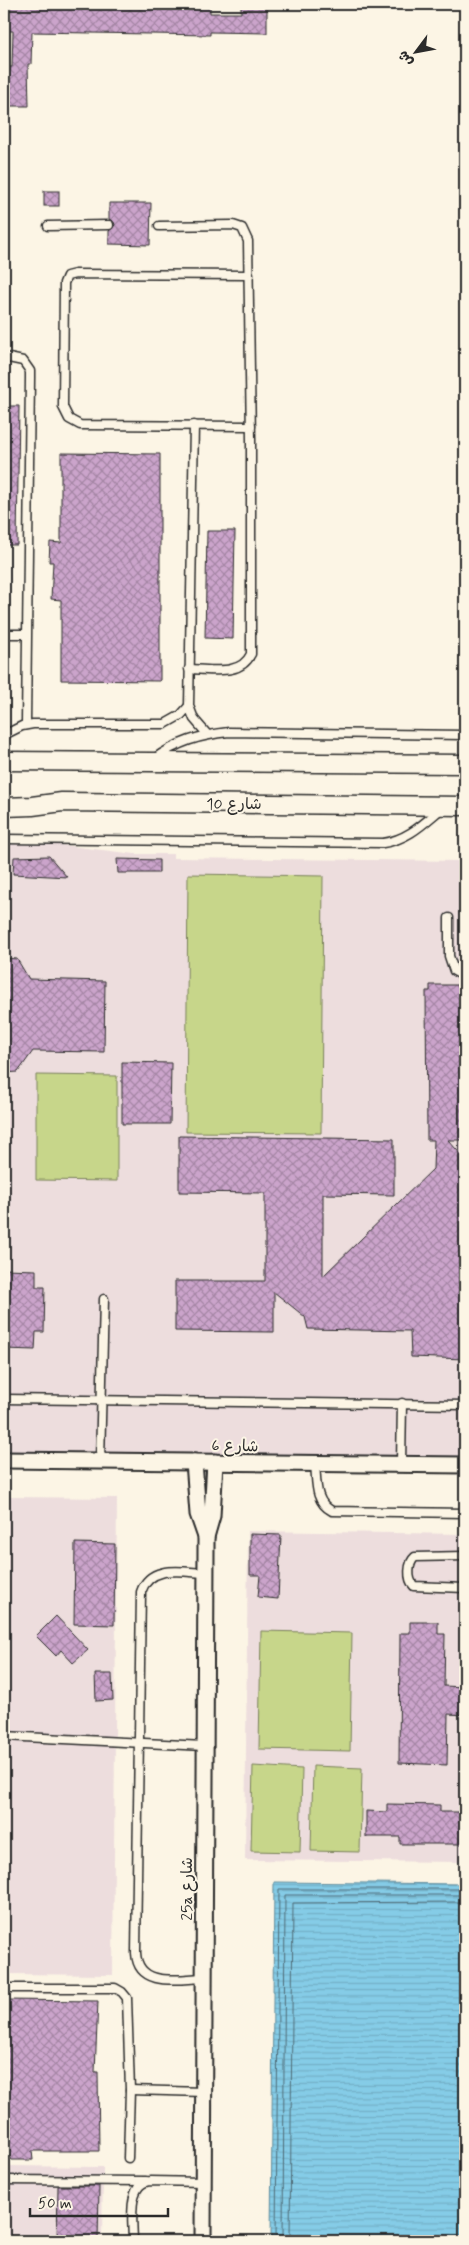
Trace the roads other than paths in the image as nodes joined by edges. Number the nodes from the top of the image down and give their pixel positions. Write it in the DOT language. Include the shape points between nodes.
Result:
graph roads {
  1 [pos="109,225"];
  2 [pos="48,226"];
  3 [pos="159,226"];
  4 [pos="249,275"];
  5 [pos="4,358"];
  6 [pos="194,425"];
  7 [pos="251,426"];
  8 [pos="4,634"];
  9 [pos="26,634"];
  10 [pos="190,669"];
  11 [pos="189,706"];
  12 [pos="26,724"];
  13 [pos="207,734"];
  14 [pos="465,735"];
  15 [pos="4,736"];
  16 [pos="4,761"];
  17 [pos="150,762"];
  18 [pos="465,764"];
  19 [pos="4,796"];
  20 [pos="62,802"];
  21 [pos="444,806"];
  22 [pos="465,806"];
  23 [pos="4,807"];
  24 [pos="4,839"];
  25 [pos="449,918"];
  26 [pos="465,977"];
  27 [pos="104,1299"];
  28 [pos="4,1399"];
  29 [pos="101,1400"];
  30 [pos="402,1403"];
  31 [pos="465,1405"];
  32 [pos="4,1460"];
  33 [pos="100,1461"];
  34 [pos="194,1462"];
  35 [pos="215,1462"];
  36 [pos="315,1464"];
  37 [pos="401,1464"];
  38 [pos="465,1465"];
  39 [pos="465,1513"];
  40 [pos="206,1537"];
  41 [pos="465,1556"];
  42 [pos="206,1573"];
  43 [pos="465,1588"];
  44 [pos="4,1736"];
  45 [pos="138,1744"];
  46 [pos="204,1746"];
  47 [pos="203,1978"];
  48 [pos="4,1988"];
  49 [pos="130,2090"];
  50 [pos="204,2092"];
  51 [pos="128,2158"];
  52 [pos="4,2180"];
  53 [pos="146,2181"];
  54 [pos="204,2182"];
  55 [pos="133,2241"];
  56 [pos="203,2241"];
  1 -- 2 [label="lane"];
  3 -- 4 [label="lane" via="238,226 247,237"];
  4 -- 6 [label="lane" via="75,274 64,279 63,407 68,419 80,425"];
  4 -- 7 [label="lane"];
  5 -- 9 [label="lane" via="23,361 30,371"];
  6 -- 7 [label="lane"];
  6 -- 10 [label="lane"];
  7 -- 10 [label="lane" via="251,654 234,670"];
  8 -- 9 [label="lane"];
  9 -- 12 [label="lane"];
  10 -- 11 [label="lane"];
  11 -- 12 [label="lane" via="165,724"];
  11 -- 13 [label="lane" via="194,719"];
  12 -- 15 [label="lane"];
  13 -- 14 [label="lane"];
  13 -- 17 [label="lane" via="179,743"];
  16 -- 17 [label="street"];
  17 -- 18 [label="street"];
  19 -- 20 [label="street"];
  20 -- 21 [label="street, شارع 10"];
  20 -- 23 [label="street, شارع 10"];
  21 -- 22 [label="street, شارع 10"];
  21 -- 24 [label="lane" via="408,835 383,843"];
  25 -- 26 [label="lane" via="449,962 454,971"];
  27 -- 29 [label="lane"];
  28 -- 29 [label="lane"];
  29 -- 30 [label="lane"];
  29 -- 33 [label="lane"];
  30 -- 31 [label="lane"];
  30 -- 37 [label="lane"];
  32 -- 33 [label="street, شارع 6"];
  33 -- 34 [label="street, شارع 6"];
  34 -- 35 [label="street, شارع 6"];
  34 -- 40 [label="street, 25a شارع" via="198,1514"];
  35 -- 36 [label="street, شارع 6"];
  35 -- 40 [label="street, 25a شارع" via="212,1516"];
  36 -- 37 [label="street, شارع 6"];
  36 -- 39 [label="lane" via="320,1501 332,1511"];
  37 -- 38 [label="street, شارع 6"];
  40 -- 42 [label="street, 25a شارع"];
  41 -- 43 [label="lane" via="415,1557 410,1563 412,1584"];
  42 -- 45 [label="lane" via="162,1572 148,1578 144,1584 141,1592"];
  42 -- 46 [label="street, 25a شارع"];
  44 -- 45 [label="lane"];
  45 -- 46 [label="lane"];
  45 -- 47 [label="lane" via="136,1961 150,1977"];
  46 -- 47 [label="street, 25a شارع"];
  47 -- 50 [label="street, 25a شارع"];
  48 -- 49 [label="lane" via="115,1988 122,1992 128,2006"];
  49 -- 50 [label="lane"];
  49 -- 51 [label="lane"];
  50 -- 54 [label="street, 25a شارع"];
  52 -- 53 [label="lane"];
  53 -- 54 [label="lane"];
  53 -- 55 [label="lane" via="139,2185 133,2199"];
  54 -- 56 [label="street, 25a شارع"];
}
